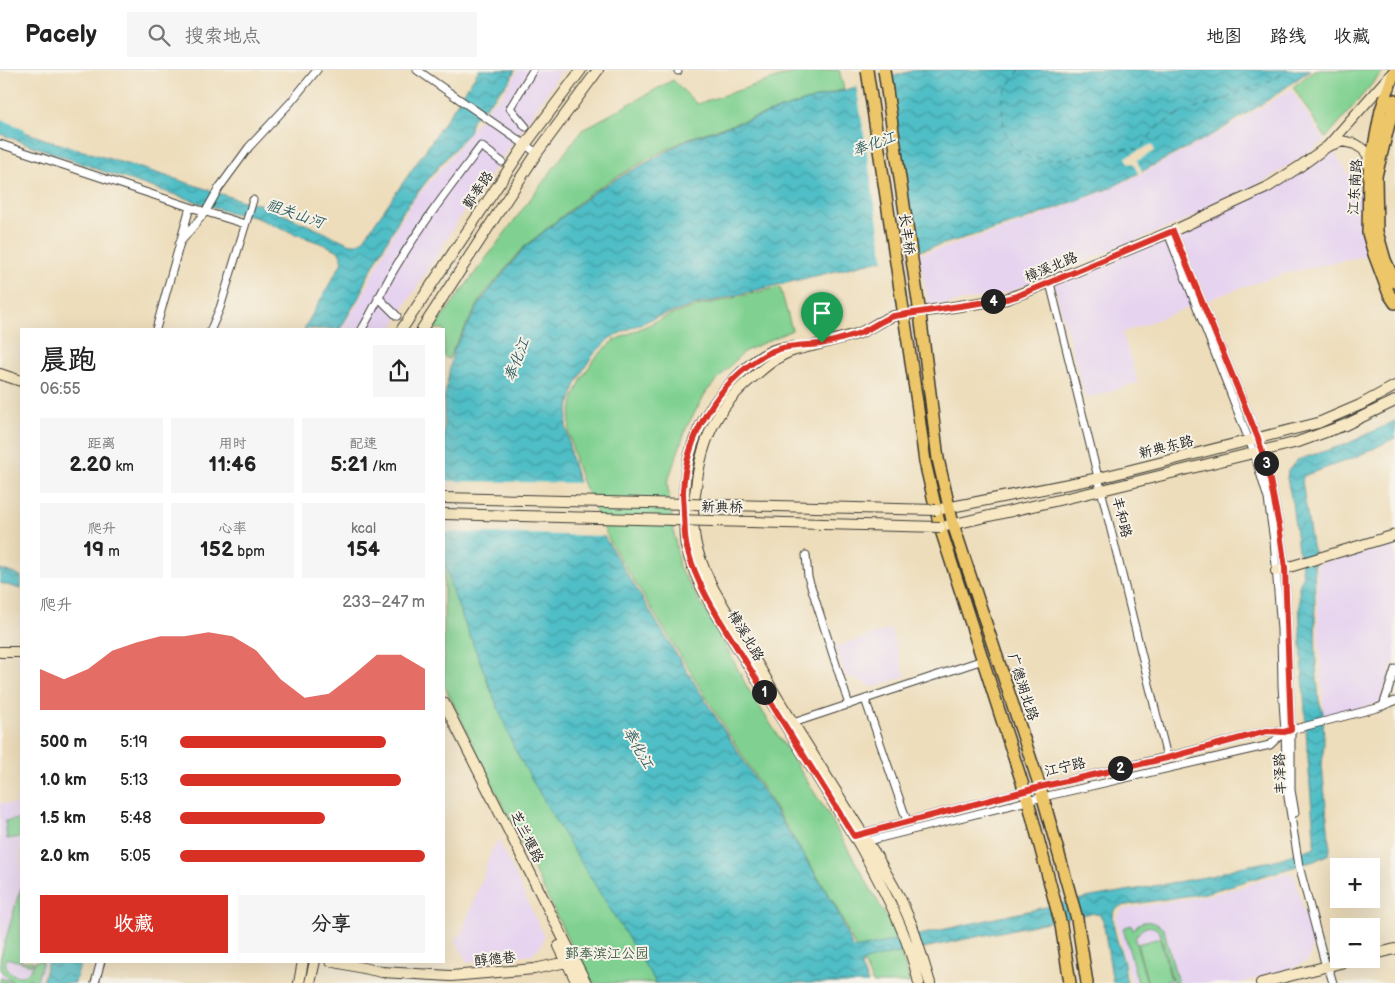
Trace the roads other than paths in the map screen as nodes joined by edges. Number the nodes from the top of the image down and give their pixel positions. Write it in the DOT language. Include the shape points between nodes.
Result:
graph roads {
  1 [pos="317,70"];
  2 [pos="416,70"];
  3 [pos="533,70"];
  4 [pos="580,70"];
  5 [pos="598,70"];
  6 [pos="868,70"];
  7 [pos="884,70"];
  8 [pos="1394,70"];
  9 [pos="1395,100"];
  10 [pos="526,127"];
  11 [pos="0,144"];
  12 [pos="525,145"];
  13 [pos="1328,146"];
  14 [pos="537,153"];
  15 [pos="502,162"];
  16 [pos="1369,172"];
  17 [pos="253,200"];
  18 [pos="190,207"];
  19 [pos="207,209"];
  20 [pos="246,221"];
  21 [pos="1170,232"];
  22 [pos="179,244"];
  23 [pos="1395,282"];
  24 [pos="1050,283"];
  25 [pos="378,297"];
  26 [pos="1395,303"];
  27 [pos="397,316"];
  28 [pos="156,328"];
  29 [pos="210,328"];
  30 [pos="362,328"];
  31 [pos="403,328"];
  32 [pos="423,328"];
  33 [pos="822,343"];
  34 [pos="0,374"];
  35 [pos="20,381"];
  36 [pos="1395,386"];
  37 [pos="1395,400"];
  38 [pos="931,402"];
  39 [pos="1254,439"];
  40 [pos="1258,452"];
  41 [pos="1099,478"];
  42 [pos="1102,490"];
  43 [pos="445,498"];
  44 [pos="949,508"];
  45 [pos="936,510"];
  46 [pos="445,514"];
  47 [pos="953,524"];
  48 [pos="940,527"];
  49 [pos="1395,535"];
  50 [pos="806,554"];
  51 [pos="1281,570"];
  52 [pos="0,652"];
  53 [pos="20,652"];
  54 [pos="984,660"];
  55 [pos="1395,669"];
  56 [pos="865,699"];
  57 [pos="1395,701"];
  58 [pos="445,705"];
  59 [pos="849,705"];
  60 [pos="1383,706"];
  61 [pos="445,720"];
  62 [pos="793,723"];
  63 [pos="1290,731"];
  64 [pos="1167,758"];
  65 [pos="1042,792"];
  66 [pos="1026,796"];
  67 [pos="907,821"];
  68 [pos="860,838"];
  69 [pos="1301,866"];
  70 [pos="1395,948"];
  71 [pos="1380,952"];
  72 [pos="916,954"];
  73 [pos="569,959"];
  74 [pos="100,963"];
  75 [pos="303,963"];
  76 [pos="315,963"];
  77 [pos="339,963"];
  78 [pos="370,963"];
  79 [pos="1328,968"];
  80 [pos="95,983"];
  81 [pos="298,983"];
  82 [pos="310,983"];
  83 [pos="577,983"];
  84 [pos="586,983"];
  85 [pos="920,983"];
  86 [pos="930,983"];
  87 [pos="1070,983"];
  88 [pos="1087,983"];
  89 [pos="1261,983"];
  90 [pos="1333,983"];
  1 -- 19 [label="street" via="249,147"];
  2 -- 12 [label="street"];
  3 -- 10 [label="street" via="510,108"];
  4 -- 12 [label="street, 鄞奉路"];
  5 -- 14 [label="street, 鄞奉路"];
  6 -- 45 [label="main road, 长丰桥, bridge" via="925,462"];
  7 -- 38 [label="main road, 长丰桥, bridge"];
  8 -- 13 [label="street, 樟溪北路"];
  8 -- 16 [label="main road, 江东南路" via="1381,110"];
  9 -- 23 [label="main road, 江东南路" via="1376,176 1377,232"];
  11 -- 18 [label="street"];
  12 -- 14 [label="street"];
  12 -- 31 [label="street, 鄞奉路"];
  13 -- 16 [label="street" via="1342,141 1363,149 1368,155"];
  13 -- 21 [label="street, 樟溪北路" via="1268,187"];
  14 -- 32 [label="street, 鄞奉路"];
  15 -- 25 [label="street" via="482,146 441,198"];
  16 -- 26 [label="main road, 江东南路" via="1368,233"];
  17 -- 20 [label="street"];
  18 -- 19 [label="street"];
  18 -- 22 [label="street"];
  19 -- 20 [label="street"];
  19 -- 22 [label="street"];
  20 -- 29 [label="street" via="220,308"];
  21 -- 24 [label="street, 樟溪北路"];
  21 -- 39 [label="street, 丰泽路"];
  22 -- 28 [label="street"];
  24 -- 33 [label="street, 樟溪北路" via="1006,299 894,316 866,331"];
  24 -- 41 [label="street, 丰和路"];
  25 -- 27 [label="street"];
  25 -- 30 [label="street"];
  33 -- 62 [label="street, 樟溪北路" via="784,355 768,365 726,403 711,428 702,453 694,498 695,540 706,574"];
  33 -- 68 [label="street, 樟溪北路" via="777,349 765,355 742,371 718,396 702,421 687,467 683,491 685,542 692,566 710,603"];
  34 -- 35 [label="street"];
  36 -- 39 [label="street, 新典东路" via="1318,422"];
  37 -- 40 [label="street, 新典东路" via="1345,425"];
  38 -- 44 [label="main road, 广德湖北路" via="938,459"];
  39 -- 40 [label="street, 丰泽路"];
  39 -- 41 [label="street, 新典东路"];
  40 -- 42 [label="street, 新典东路"];
  40 -- 51 [label="street, 丰泽路"];
  41 -- 42 [label="street, 丰和路"];
  41 -- 44 [label="street, 新典东路"];
  42 -- 47 [label="street, 新典东路"];
  42 -- 64 [label="street, 丰和路"];
  43 -- 45 [label="street, 新典桥, bridge"];
  44 -- 45 [label="street, 新典东路"];
  44 -- 47 [label="main road, 广德湖北路"];
  45 -- 48 [label="main road"];
  46 -- 48 [label="street, 新典桥, bridge"];
  47 -- 48 [label="street, 新典东路"];
  47 -- 65 [label="main road, 广德湖北路"];
  48 -- 54 [label="main road"];
  49 -- 51 [label="street"];
  50 -- 59 [label="street" via="808,577"];
  51 -- 63 [label="street, 丰泽路"];
  52 -- 53 [label="street"];
  54 -- 56 [label="street"];
  54 -- 66 [label="main road"];
  55 -- 60 [label="street"];
  56 -- 59 [label="street"];
  56 -- 67 [label="street"];
  57 -- 60 [label="street"];
  58 -- 73 [label="street, 芝兰堰路"];
  59 -- 62 [label="street"];
  60 -- 63 [label="street"];
  61 -- 73 [label="street, 芝兰堰路"];
  62 -- 68 [label="street, 樟溪北路"];
  63 -- 64 [label="street, 江宁路" via="1267,731"];
  63 -- 65 [label="street, 江宁路" via="1270,745"];
  63 -- 69 [label="street, 丰泽路" via="1292,790"];
  63 -- 69 [label="street, 丰泽路" via="1287,791"];
  64 -- 65 [label="street, 江宁路"];
  65 -- 66 [label="street, 江宁路"];
  65 -- 88 [label="main road, 广德湖北路" via="1077,919"];
  66 -- 67 [label="street, 江宁路"];
  66 -- 68 [label="street, 江宁路"];
  66 -- 87 [label="main road" via="1061,925"];
  67 -- 68 [label="street, 江宁路"];
  68 -- 72 [label="street, 樟溪北路"];
  68 -- 72 [label="street, 樟溪北路" via="877,857 900,898 913,928"];
  69 -- 79 [label="street, 丰泽路"];
  70 -- 71 [label="street"];
  72 -- 85 [label="street, 樟溪北路"];
  72 -- 86 [label="street, 樟溪北路"];
  73 -- 77 [label="street, 醇德巷" via="534,969 451,976 382,972"];
  73 -- 78 [label="street, 醇德巷" via="464,969 395,968"];
  73 -- 83 [label="street, 芝兰堰路"];
  73 -- 84 [label="street, 芝兰堰路"];
  74 -- 80 [label="street"];
  75 -- 81 [label="street"];
  76 -- 82 [label="street"];
  79 -- 89 [label="street"];
  79 -- 90 [label="street, 丰泽路"];
}
